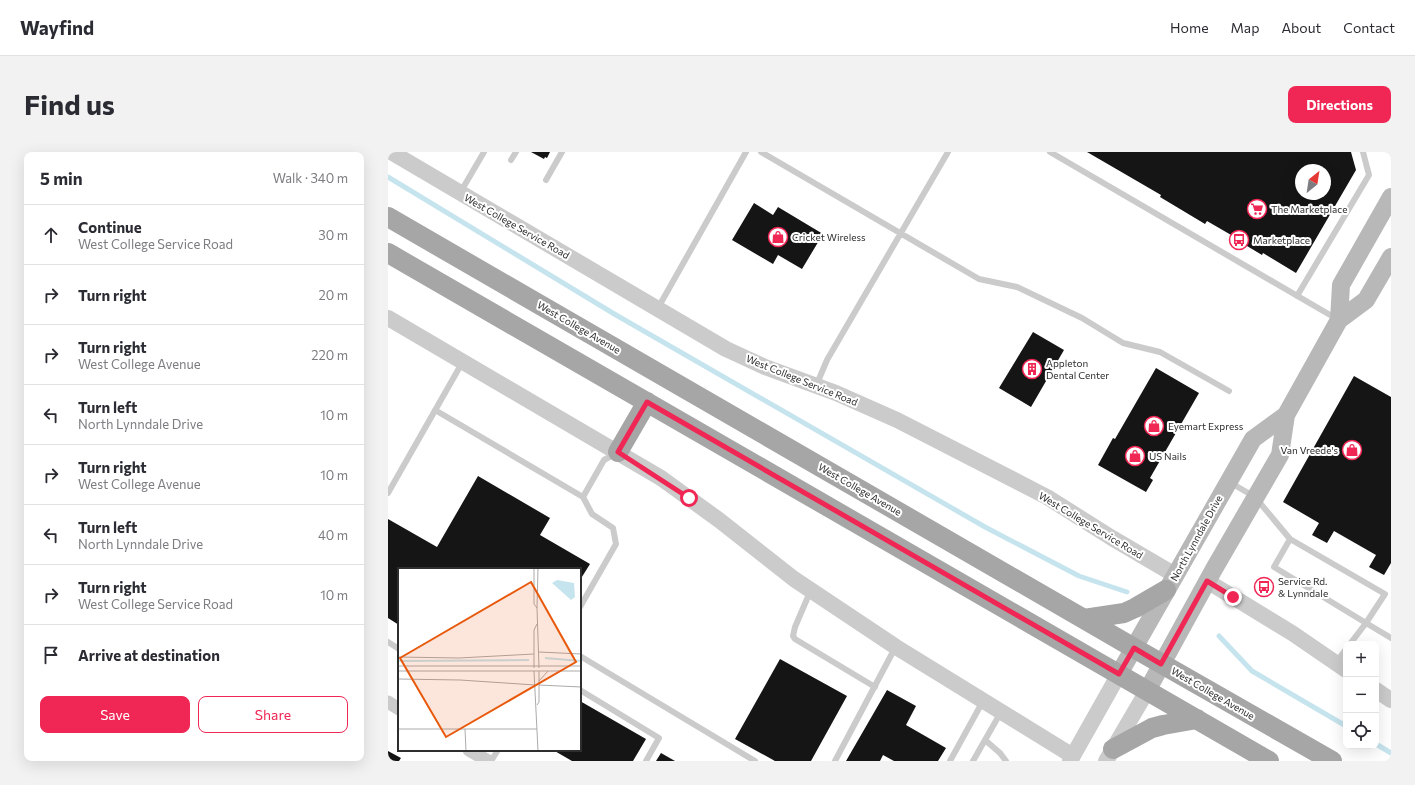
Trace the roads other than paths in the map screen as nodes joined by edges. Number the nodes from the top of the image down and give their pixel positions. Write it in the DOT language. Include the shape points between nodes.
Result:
graph roads {
  1 [pos="391,152"];
  2 [pos="484,152"];
  3 [pos="516,152"];
  4 [pos="562,152"];
  5 [pos="746,152"];
  6 [pos="761,152"];
  7 [pos="948,152"];
  8 [pos="1050,152"];
  9 [pos="1363,152"];
  10 [pos="511,160"];
  11 [pos="546,180"];
  12 [pos="460,193"];
  13 [pos="1391,197"];
  14 [pos="388,217"];
  15 [pos="900,234"];
  16 [pos="388,253"];
  17 [pos="1391,257"];
  18 [pos="1297,296"];
  19 [pos="658,308"];
  20 [pos="388,318"];
  21 [pos="1339,320"];
  22 [pos="463,362"];
  23 [pos="816,386"];
  24 [pos="1229,391"];
  25 [pos="647,402"];
  26 [pos="435,410"];
  27 [pos="1286,415"];
  28 [pos="618,452"];
  29 [pos="1228,481"];
  30 [pos="388,493"];
  31 [pos="583,497"];
  32 [pos="1255,497"];
  33 [pos="1290,539"];
  34 [pos="1207,581"];
  35 [pos="1171,582"];
  36 [pos="811,590"];
  37 [pos="581,605"];
  38 [pos="1084,619"];
  39 [pos="1366,623"];
  40 [pos="1391,638"];
  41 [pos="1352,641"];
  42 [pos="388,642"];
  43 [pos="398,647"];
  44 [pos="896,647"];
  45 [pos="1134,648"];
  46 [pos="581,657"];
  47 [pos="1161,664"];
  48 [pos="1341,666"];
  49 [pos="1119,674"];
  50 [pos="875,687"];
  51 [pos="581,691"];
  52 [pos="1147,691"];
  53 [pos="1379,692"];
  54 [pos="1391,700"];
  55 [pos="983,701"];
  56 [pos="388,702"];
  57 [pos="398,708"];
  58 [pos="1001,712"];
  59 [pos="1197,719"];
  60 [pos="985,740"];
  61 [pos="471,751"];
  62 [pos="497,751"];
  63 [pos="1110,755"];
  64 [pos="1072,759"];
  65 [pos="488,761"];
  66 [pos="491,761"];
  67 [pos="646,761"];
  68 [pos="755,761"];
  69 [pos="835,761"];
  70 [pos="950,761"];
  71 [pos="973,761"];
  72 [pos="1006,761"];
  73 [pos="1270,761"];
  74 [pos="1332,761"];
  1 -- 12 [label="street, West College Service Road"];
  2 -- 12 [label="lane"];
  3 -- 10 [label="lane"];
  4 -- 11 [label="lane"];
  5 -- 19 [label="lane"];
  6 -- 15 [label="lane"];
  7 -- 15 [label="lane"];
  8 -- 18 [label="lane"];
  9 -- 18 [label="lane" via="1369,176"];
  12 -- 19 [label="street, West College Service Road"];
  13 -- 21 [label="main road, North Lynndale Drive" via="1341,285"];
  14 -- 38 [label="main road, West College Avenue"];
  15 -- 23 [label="lane" via="827,360"];
  15 -- 24 [label="lane" via="979,279 1017,287 1082,318 1123,343 1160,352"];
  16 -- 25 [label="main road"];
  17 -- 21 [label="main road, North Lynndale Drive" via="1366,300"];
  18 -- 21 [label="lane"];
  19 -- 23 [label="street, West College Service Road" via="726,348 765,367"];
  20 -- 22 [label="street"];
  21 -- 27 [label="main road, North Lynndale Drive"];
  22 -- 26 [label="lane"];
  22 -- 28 [label="street"];
  23 -- 35 [label="street, West College Service Road" via="897,420 1047,497 1112,538"];
  25 -- 28 [label="main road"];
  25 -- 49 [label="main road"];
  26 -- 30 [label="lane"];
  26 -- 31 [label="lane"];
  27 -- 29 [label="main road, North Lynndale Drive" via="1253,439"];
  27 -- 32 [label="main road, North Lynndale Drive" via="1280,455"];
  28 -- 31 [label="lane" via="604,460"];
  28 -- 36 [label="street" via="689,498"];
  29 -- 32 [label="lane"];
  29 -- 35 [label="main road, North Lynndale Drive"];
  31 -- 37 [label="lane" via="592,514 613,528 616,544"];
  32 -- 33 [label="lane"];
  32 -- 34 [label="main road, North Lynndale Drive"];
  33 -- 39 [label="lane" via="1274,567"];
  33 -- 39 [label="lane" via="1385,594"];
  34 -- 47 [label="main road, North Lynndale Drive"];
  34 -- 48 [label="street"];
  35 -- 38 [label="main road" via="1124,613"];
  35 -- 45 [label="main road, North Lynndale Drive"];
  36 -- 44 [label="street"];
  36 -- 50 [label="lane" via="792,636"];
  38 -- 45 [label="main road, West College Avenue"];
  39 -- 40 [label="lane"];
  39 -- 41 [label="lane"];
  42 -- 43 [label="lane"];
  44 -- 50 [label="lane"];
  44 -- 55 [label="street"];
  45 -- 47 [label="main road, West College Avenue"];
  45 -- 49 [label="main road, North Lynndale Drive"];
  46 -- 68 [label="lane"];
  47 -- 52 [label="main road, North Lynndale Drive"];
  47 -- 74 [label="main road, West College Avenue"];
  49 -- 52 [label="main road"];
  49 -- 64 [label="street"];
  50 -- 69 [label="lane"];
  51 -- 67 [label="lane" via="659,738"];
  52 -- 59 [label="main road"];
  52 -- 63 [label="street"];
  53 -- 54 [label="street"];
  55 -- 58 [label="street"];
  55 -- 70 [label="lane"];
  56 -- 57 [label="street"];
  58 -- 60 [label="lane"];
  58 -- 64 [label="street"];
  59 -- 63 [label="main road" via="1152,728"];
  59 -- 73 [label="main road"];
  60 -- 71 [label="lane"];
  60 -- 72 [label="lane"];
  61 -- 65 [label="street"];
  62 -- 66 [label="lane"];
}
